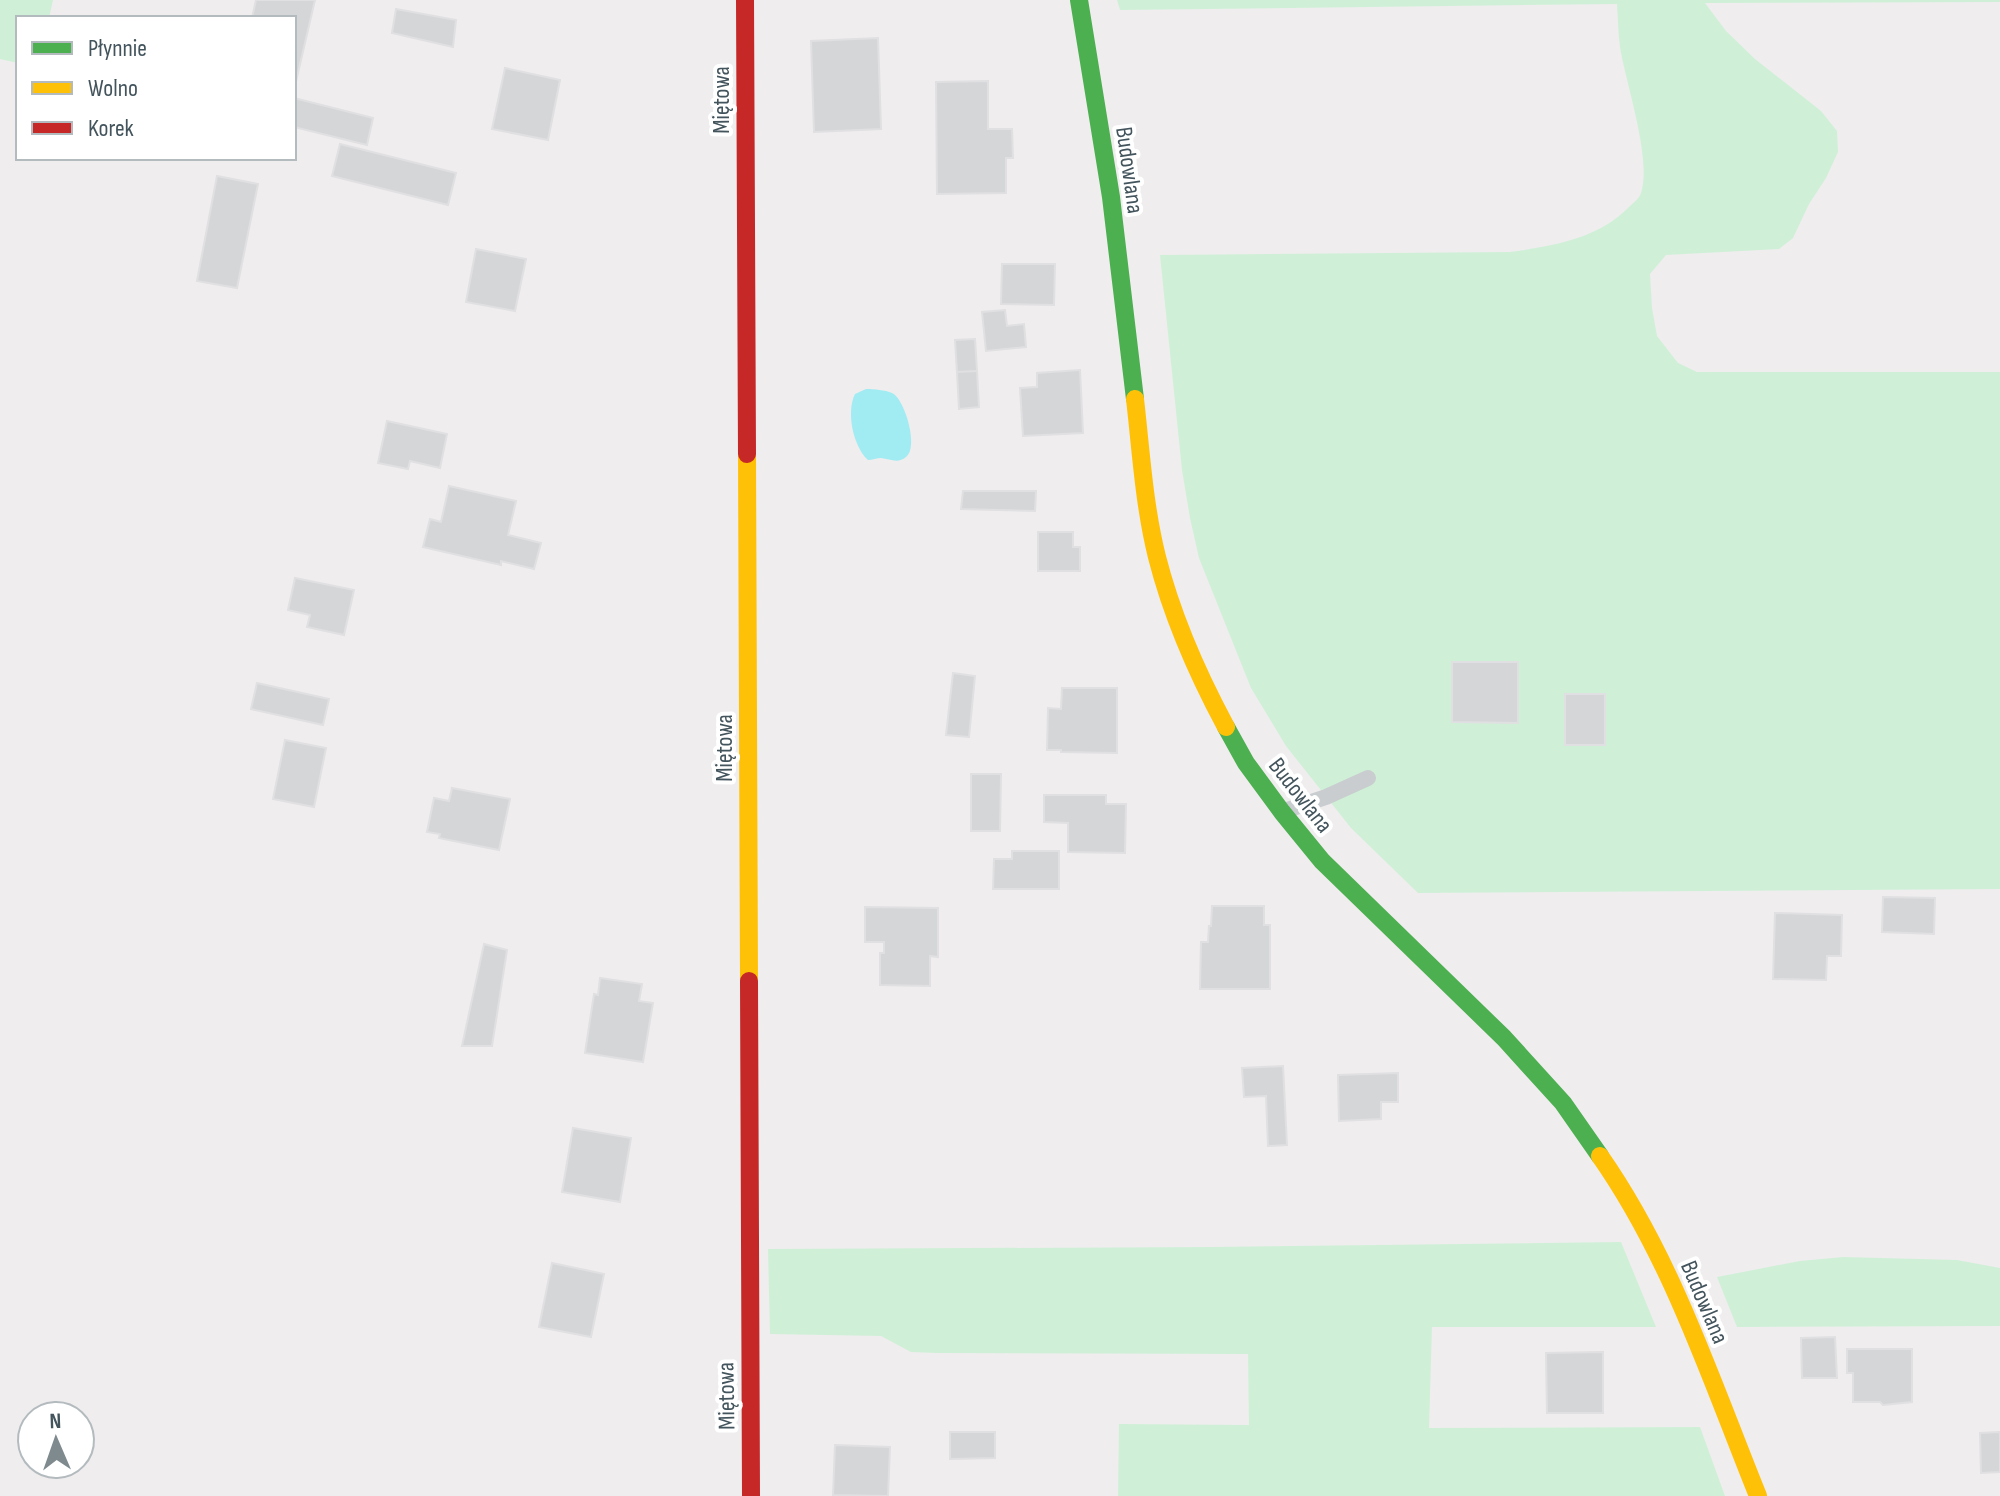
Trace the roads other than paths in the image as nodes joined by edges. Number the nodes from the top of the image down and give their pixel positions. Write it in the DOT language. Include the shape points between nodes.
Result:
graph roads {
  1 [pos="745,0"];
  2 [pos="1079,0"];
  3 [pos="1368,778"];
  4 [pos="1282,812"];
  5 [pos="751,1496"];
  6 [pos="1758,1496"];
  1 -- 5 [label="street, Miętowa"];
  2 -- 4 [label="street, Budowlana" via="1111,197 1157,556 1204,686 1246,763"];
  3 -- 4 [label="lane"];
  4 -- 6 [label="street, Budowlana" via="1322,861 1504,1038 1572,1115 1652,1240"];
}
